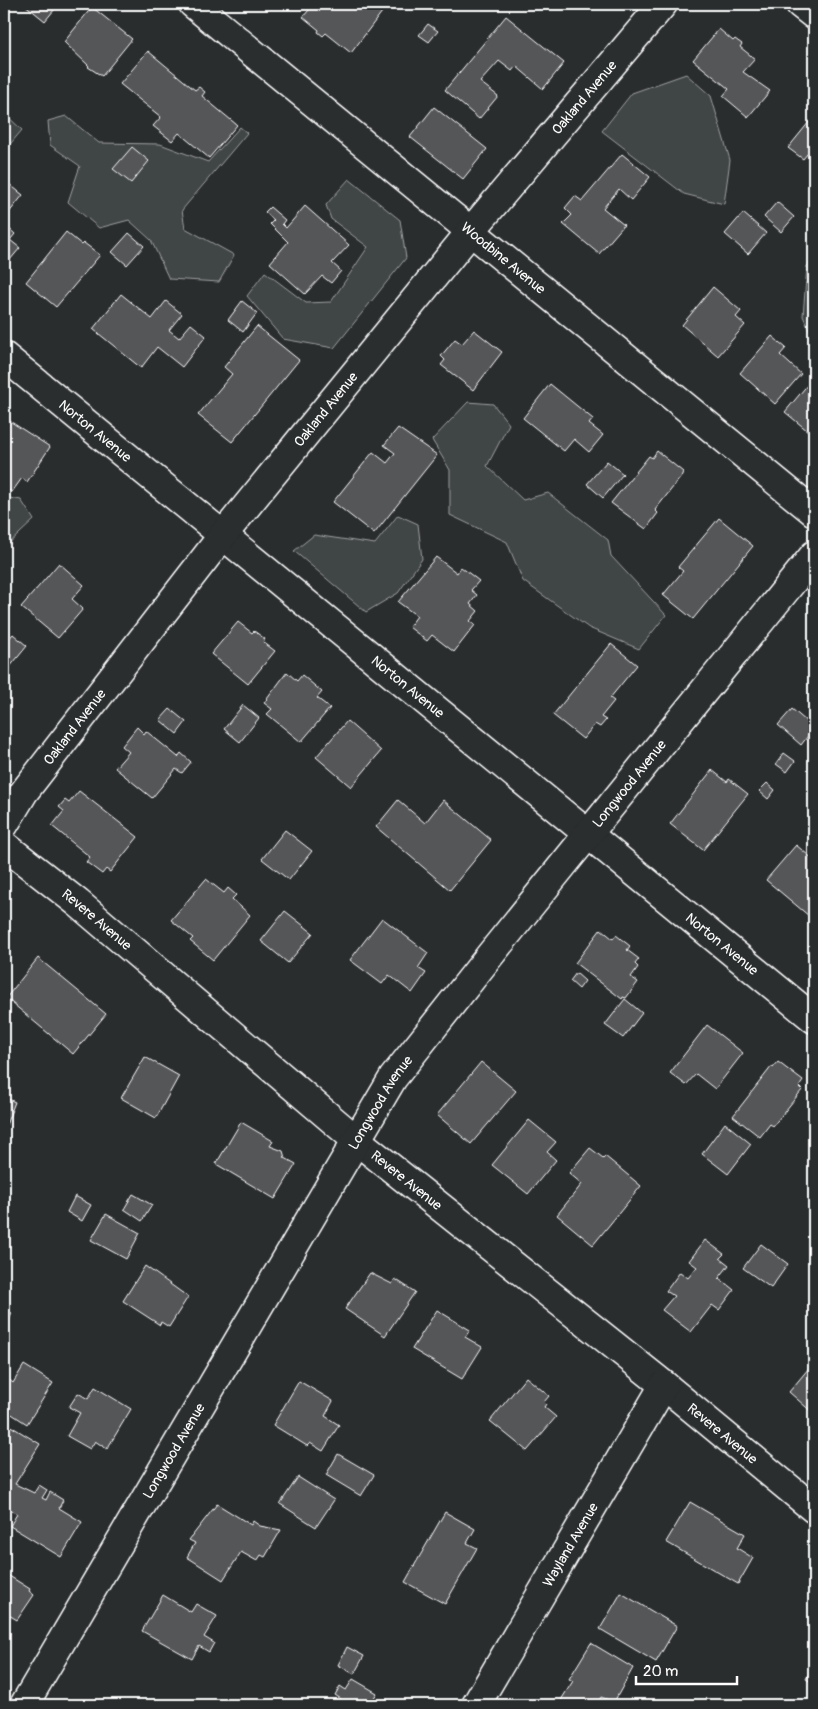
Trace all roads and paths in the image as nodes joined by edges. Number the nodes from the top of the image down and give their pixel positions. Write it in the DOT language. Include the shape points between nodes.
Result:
graph roads {
  1 [pos="193,4"];
  2 [pos="663,4"];
  3 [pos="800,4"];
  4 [pos="814,15"];
  5 [pos="470,231"];
  6 [pos="4,356"];
  7 [pos="814,512"];
  8 [pos="223,535"];
  9 [pos="814,555"];
  10 [pos="4,825"];
  11 [pos="589,834"];
  12 [pos="4,845"];
  13 [pos="814,1019"];
  14 [pos="355,1139"];
  15 [pos="664,1385"];
  16 [pos="814,1509"];
  17 [pos="24,1705"];
  18 [pos="476,1705"];
  1 -- 5 [label="street, Woodbine Avenue"];
  2 -- 5 [label="street, Oakland Avenue"];
  3 -- 4 [label="street"];
  5 -- 7 [label="street, Woodbine Avenue"];
  5 -- 8 [label="street, Oakland Avenue"];
  6 -- 8 [label="street, Norton Avenue"];
  8 -- 10 [label="street, Oakland Avenue" via="24,792"];
  8 -- 11 [label="street, Norton Avenue"];
  9 -- 11 [label="street, Longwood Avenue"];
  11 -- 13 [label="street, Norton Avenue"];
  11 -- 14 [label="street, Longwood Avenue" via="393,1078"];
  12 -- 14 [label="street, Revere Avenue" via="78,903"];
  14 -- 15 [label="street, Revere Avenue"];
  14 -- 17 [label="street, Longwood Avenue"];
  15 -- 16 [label="street, Revere Avenue"];
  15 -- 18 [label="street, Wayland Avenue"];
}
